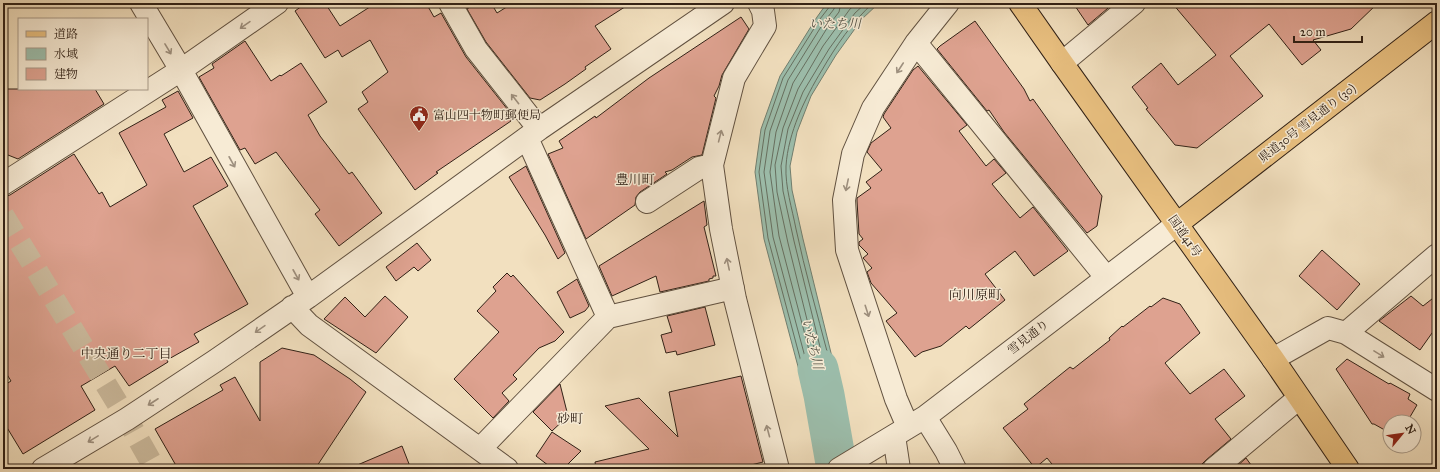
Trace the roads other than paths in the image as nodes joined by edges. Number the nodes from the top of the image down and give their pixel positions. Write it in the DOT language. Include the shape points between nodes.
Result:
graph roads {
  1 [pos="141,3"];
  2 [pos="277,3"];
  3 [pos="450,3"];
  4 [pos="723,3"];
  5 [pos="759,3"];
  6 [pos="948,3"];
  7 [pos="1020,3"];
  8 [pos="1134,3"];
  9 [pos="1437,22"];
  10 [pos="916,43"];
  11 [pos="1062,63"];
  12 [pos="180,70"];
  13 [pos="533,134"];
  14 [pos="712,165"];
  15 [pos="3,184"];
  16 [pos="647,202"];
  17 [pos="1177,224"];
  18 [pos="1437,255"];
  19 [pos="1106,277"];
  20 [pos="733,288"];
  21 [pos="300,302"];
  22 [pos="608,317"];
  23 [pos="1346,333"];
  24 [pos="1273,359"];
  25 [pos="1437,390"];
  26 [pos="1299,398"];
  27 [pos="901,432"];
  28 [pos="480,449"];
  29 [pos="43,469"];
  30 [pos="507,469"];
  31 [pos="778,469"];
  32 [pos="838,469"];
  33 [pos="899,469"];
  34 [pos="955,469"];
  35 [pos="1214,469"];
  36 [pos="1348,469"];
  1 -- 12 [label="street, one-way"];
  2 -- 12 [label="street, one-way"];
  13 -- 3 [label="street, one-way" via="476,49"];
  4 -- 13 [label="street"];
  14 -- 5 [label="street, one-way" via="734,78 765,26"];
  6 -- 10 [label="street"];
  7 -- 11 [label="main road, 国道41号"];
  8 -- 11 [label="street"];
  9 -- 17 [label="main road, 県道30号 雪見通り (30)"];
  10 -- 19 [label="street"];
  10 -- 27 [label="street, one-way" via="873,108 853,154 844,200 847,250 896,399"];
  11 -- 17 [label="main road, 国道41号"];
  12 -- 15 [label="street"];
  12 -- 21 [label="street, one-way"];
  13 -- 21 [label="street"];
  13 -- 22 [label="street"];
  14 -- 16 [label="street" via="699,168"];
  20 -- 14 [label="street, one-way"];
  17 -- 19 [label="street, 雪見通り"];
  17 -- 24 [label="main road, 国道41号"];
  18 -- 23 [label="street"];
  19 -- 27 [label="street, 雪見通り"];
  20 -- 22 [label="street"];
  31 -- 20 [label="street, one-way"];
  21 -- 28 [label="street" via="309,325"];
  21 -- 29 [label="street, one-way" via="127,419"];
  22 -- 28 [label="street"];
  23 -- 24 [label="street" via="1328,328"];
  23 -- 25 [label="street, one-way"];
  24 -- 26 [label="main road, 国道41号"];
  26 -- 35 [label="street"];
  26 -- 36 [label="main road, 国道41号"];
  27 -- 32 [label="street, 雪見通り"];
  27 -- 33 [label="street"];
  27 -- 34 [label="street" via="946,451"];
  28 -- 30 [label="street"];
}
